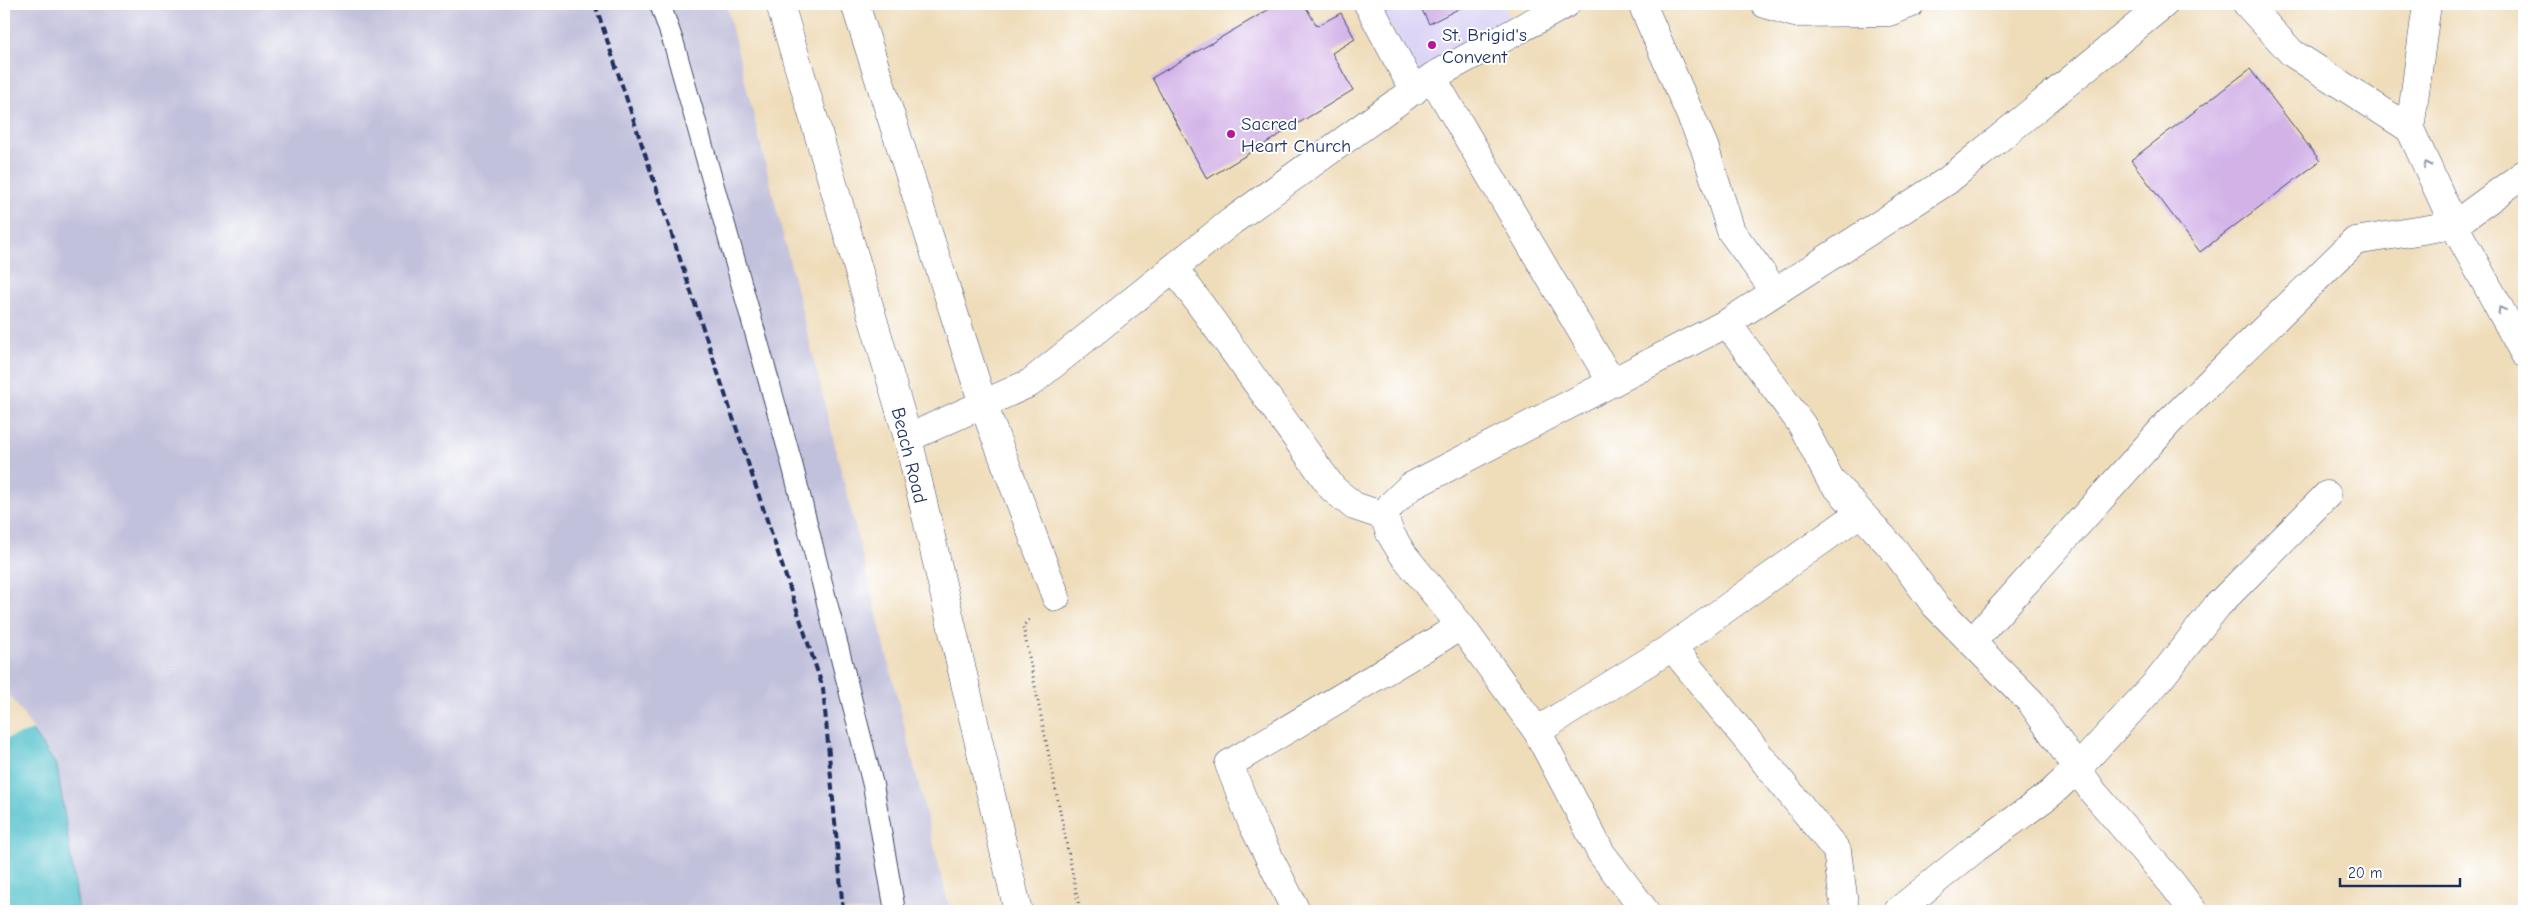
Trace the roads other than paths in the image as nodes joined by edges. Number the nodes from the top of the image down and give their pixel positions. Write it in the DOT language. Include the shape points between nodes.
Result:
graph roads {
  1 [pos="660,4"];
  2 [pos="780,4"];
  3 [pos="855,4"];
  4 [pos="1368,4"];
  5 [pos="1566,4"];
  6 [pos="1642,4"];
  7 [pos="1765,4"];
  8 [pos="1910,4"];
  9 [pos="2164,4"];
  10 [pos="2247,4"];
  11 [pos="2426,4"];
  12 [pos="1423,84"];
  13 [pos="2410,128"];
  14 [pos="2524,174"];
  15 [pos="2454,225"];
  16 [pos="1174,268"];
  17 [pos="1774,290"];
  18 [pos="1727,323"];
  19 [pos="2524,353"];
  20 [pos="1612,383"];
  21 [pos="983,404"];
  22 [pos="908,438"];
  23 [pos="2327,495"];
  24 [pos="1860,513"];
  25 [pos="1384,516"];
  26 [pos="1056,597"];
  27 [pos="1461,626"];
  28 [pos="1972,642"];
  29 [pos="1672,646"];
  30 [pos="1537,731"];
  31 [pos="2077,769"];
  32 [pos="895,911"];
  33 [pos="1018,911"];
  34 [pos="1296,911"];
  35 [pos="1645,911"];
  36 [pos="1845,911"];
  37 [pos="1898,911"];
  38 [pos="2194,911"];
  1 -- 32 [label="lane" via="791,460 873,785"];
  2 -- 22 [label="street, Beach Road"];
  3 -- 21 [label="street"];
  4 -- 12 [label="street"];
  5 -- 12 [label="street"];
  6 -- 17 [label="street" via="1704,146 1731,231"];
  7 -- 8 [label="street" via="1794,13 1889,12"];
  9 -- 17 [label="street" via="1947,181"];
  10 -- 13 [label="street" via="2292,53"];
  11 -- 13 [label="street"];
  12 -- 16 [label="street" via="1232,221"];
  12 -- 20 [label="street"];
  15 -- 13 [label="street, one-way"];
  14 -- 15 [label="street"];
  19 -- 15 [label="street, one-way"];
  15 -- 28 [label="street" via="2355,241 2170,421"];
  16 -- 21 [label="street" via="1030,383"];
  16 -- 25 [label="street" via="1333,490 1354,506"];
  17 -- 18 [label="street"];
  18 -- 20 [label="street"];
  18 -- 24 [label="street" via="1802,425 1830,478"];
  20 -- 25 [label="street" via="1410,487"];
  21 -- 22 [label="street"];
  21 -- 26 [label="street"];
  22 -- 33 [label="street, Beach Road"];
  23 -- 31 [label="street" via="2217,606 2158,681"];
  24 -- 28 [label="street" via="1896,552 1935,605"];
  24 -- 29 [label="street"];
  25 -- 27 [label="street" via="1402,553"];
  27 -- 30 [label="street"];
  27 -- 34 [label="street" via="1229,764 1253,825"];
  28 -- 31 [label="street" via="2031,702"];
  29 -- 30 [label="street"];
  29 -- 36 [label="street" via="1837,851"];
  30 -- 35 [label="street" via="1601,853"];
  31 -- 37 [label="street" via="2050,794"];
  31 -- 38 [label="street"];
}
